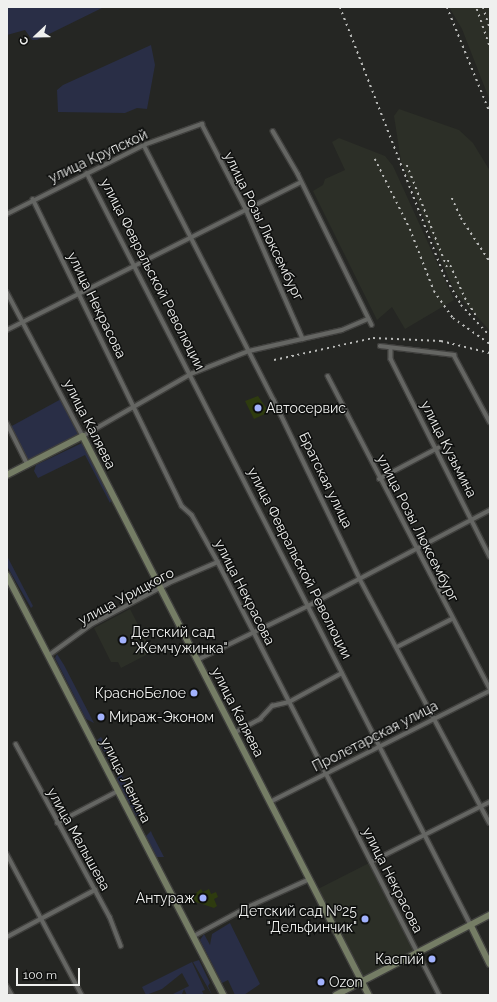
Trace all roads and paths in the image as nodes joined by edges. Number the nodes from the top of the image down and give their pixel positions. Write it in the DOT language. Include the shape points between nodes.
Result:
graph roads {
  1 [pos="202,124"];
  2 [pos="273,131"];
  3 [pos="144,145"];
  4 [pos="87,173"];
  5 [pos="301,182"];
  6 [pos="33,199"];
  7 [pos="246,209"];
  8 [pos="7,214"];
  9 [pos="191,236"];
  10 [pos="134,263"];
  11 [pos="7,292"];
  12 [pos="78,292"];
  13 [pos="368,319"];
  14 [pos="21,320"];
  15 [pos="372,325"];
  16 [pos="7,330"];
  17 [pos="303,339"];
  18 [pos="380,346"];
  19 [pos="391,350"];
  20 [pos="249,351"];
  21 [pos="191,374"];
  22 [pos="328,376"];
  23 [pos="135,407"];
  24 [pos="490,422"];
  25 [pos="7,423"];
  26 [pos="83,436"];
  27 [pos="438,448"];
  28 [pos="28,465"];
  29 [pos="7,476"];
  30 [pos="379,479"];
  31 [pos="490,510"];
  32 [pos="471,519"];
  33 [pos="417,549"];
  34 [pos="490,557"];
  35 [pos="218,562"];
  36 [pos="7,576"];
  37 [pos="360,578"];
  38 [pos="160,588"];
  39 [pos="308,606"];
  40 [pos="452,619"];
  41 [pos="254,633"];
  42 [pos="397,646"];
  43 [pos="48,656"];
  44 [pos="197,660"];
  45 [pos="342,673"];
  46 [pos="490,690"];
  47 [pos="290,702"];
  48 [pos="436,717"];
  49 [pos="234,733"];
  50 [pos="16,744"];
  51 [pos="380,746"];
  52 [pos="325,774"];
  53 [pos="118,791"];
  54 [pos="270,802"];
  55 [pos="490,802"];
  56 [pos="481,806"];
  57 [pos="57,823"];
  58 [pos="490,824"];
  59 [pos="426,835"];
  60 [pos="7,854"];
  61 [pos="371,862"];
  62 [pos="310,879"];
  63 [pos="95,890"];
  64 [pos="490,915"];
  65 [pos="43,920"];
  66 [pos="471,925"];
  67 [pos="194,936"];
  68 [pos="7,937"];
  69 [pos="121,946"];
  70 [pos="418,953"];
  71 [pos="490,964"];
  72 [pos="362,981"];
  73 [pos="7,986"];
  74 [pos="12,995"];
  75 [pos="82,995"];
  76 [pos="224,995"];
  77 [pos="336,995"];
  78 [pos="369,995"];
  79 [pos="440,995"];
  1 -- 3 [label="street, улица Крупской"];
  1 -- 7 [label="street, улица Розы Люксембург"];
  2 -- 5 [label="street"];
  3 -- 4 [label="street, улица Крупской"];
  3 -- 9 [label="street, Братская улица"];
  4 -- 6 [label="street, улица Крупской"];
  4 -- 10 [label="street, улица Февральской Революции"];
  5 -- 7 [label="street"];
  5 -- 13 [label="street"];
  6 -- 8 [label="street, улица Крупской"];
  6 -- 12 [label="street, улица Некрасова"];
  7 -- 9 [label="street"];
  7 -- 17 [label="street, улица Розы Люксембург"];
  9 -- 10 [label="street"];
  9 -- 20 [label="street, Братская улица"];
  10 -- 12 [label="street"];
  10 -- 21 [label="street, улица Февральской Революции"];
  11 -- 14 [label="street, улица Каляева"];
  12 -- 14 [label="street"];
  12 -- 23 [label="street, улица Некрасова"];
  13 -- 15 [label="street"];
  13 -- 17 [label="street" via="342,330"];
  14 -- 16 [label="street"];
  14 -- 26 [label="street, улица Каляева"];
  17 -- 20 [label="street"];
  18 -- 19 [label="street"];
  19 -- 24 [label="street" via="411,349 454,354"];
  19 -- 27 [label="street, улица Кузьмина" via="390,359"];
  20 -- 21 [label="street"];
  20 -- 37 [label="street, Братская улица"];
  21 -- 23 [label="street"];
  21 -- 39 [label="street, улица Февральской Революции"];
  22 -- 30 [label="street, улица Розы Люксембург"];
  23 -- 26 [label="street"];
  23 -- 35 [label="street, улица Некрасова" via="182,506 192,515"];
  25 -- 28 [label="street"];
  26 -- 28 [label="street"];
  26 -- 38 [label="street, улица Каляева"];
  27 -- 30 [label="street"];
  27 -- 32 [label="street, улица Кузьмина"];
  28 -- 29 [label="street"];
  30 -- 33 [label="street, улица Розы Люксембург"];
  31 -- 32 [label="street"];
  32 -- 33 [label="street"];
  32 -- 34 [label="street, улица Кузьмина"];
  33 -- 37 [label="street"];
  33 -- 40 [label="street, улица Розы Люксембург"];
  35 -- 38 [label="street, улица Урицкого"];
  35 -- 41 [label="street, улица Некрасова"];
  36 -- 43 [label="street, улица Ленина"];
  37 -- 39 [label="street"];
  37 -- 42 [label="street, Братская улица"];
  38 -- 43 [label="street, улица Урицкого" via="92,624"];
  38 -- 44 [label="street, улица Каляева"];
  39 -- 41 [label="street"];
  39 -- 45 [label="street, улица Февральской Революции"];
  40 -- 42 [label="street"];
  40 -- 46 [label="street, улица Розы Люксембург"];
  41 -- 44 [label="street"];
  41 -- 47 [label="street, улица Некрасова"];
  42 -- 48 [label="street, Братская улица"];
  43 -- 53 [label="street, улица Ленина"];
  44 -- 49 [label="street, улица Каляева"];
  45 -- 47 [label="street"];
  45 -- 51 [label="street, улица Февральской Революции"];
  46 -- 48 [label="street, Пролетарская улица"];
  47 -- 49 [label="street" via="272,706 260,719"];
  47 -- 52 [label="street, улица Некрасова"];
  48 -- 51 [label="street, Пролетарская улица"];
  48 -- 56 [label="street, Братская улица"];
  49 -- 54 [label="street, улица Каляева"];
  50 -- 57 [label="street, улица Малышева"];
  51 -- 52 [label="street, Пролетарская улица"];
  51 -- 59 [label="street, улица Февральской Революции"];
  52 -- 54 [label="street, Пролетарская улица"];
  52 -- 61 [label="street, улица Некрасова"];
  53 -- 57 [label="street"];
  53 -- 67 [label="street, улица Ленина"];
  54 -- 62 [label="street, улица Каляева"];
  55 -- 56 [label="street"];
  56 -- 58 [label="street, Братская улица"];
  56 -- 59 [label="street"];
  57 -- 63 [label="street, улица Малышева"];
  59 -- 61 [label="street"];
  59 -- 66 [label="street, улица Февральской Революции"];
  60 -- 65 [label="street"];
  61 -- 70 [label="street, улица Некрасова"];
  62 -- 67 [label="street" via="246,908"];
  62 -- 72 [label="street, улица Каляева"];
  63 -- 65 [label="street"];
  63 -- 69 [label="street, улица Малышева"];
  64 -- 66 [label="street"];
  65 -- 68 [label="street"];
  65 -- 75 [label="street"];
  66 -- 70 [label="street"];
  66 -- 71 [label="street, улица Февральской Революции"];
  67 -- 76 [label="street, улица Ленина"];
  70 -- 72 [label="street"];
  70 -- 79 [label="street, улица Некрасова"];
  72 -- 77 [label="street"];
  72 -- 78 [label="street, улица Каляева"];
  73 -- 74 [label="street"];
}
